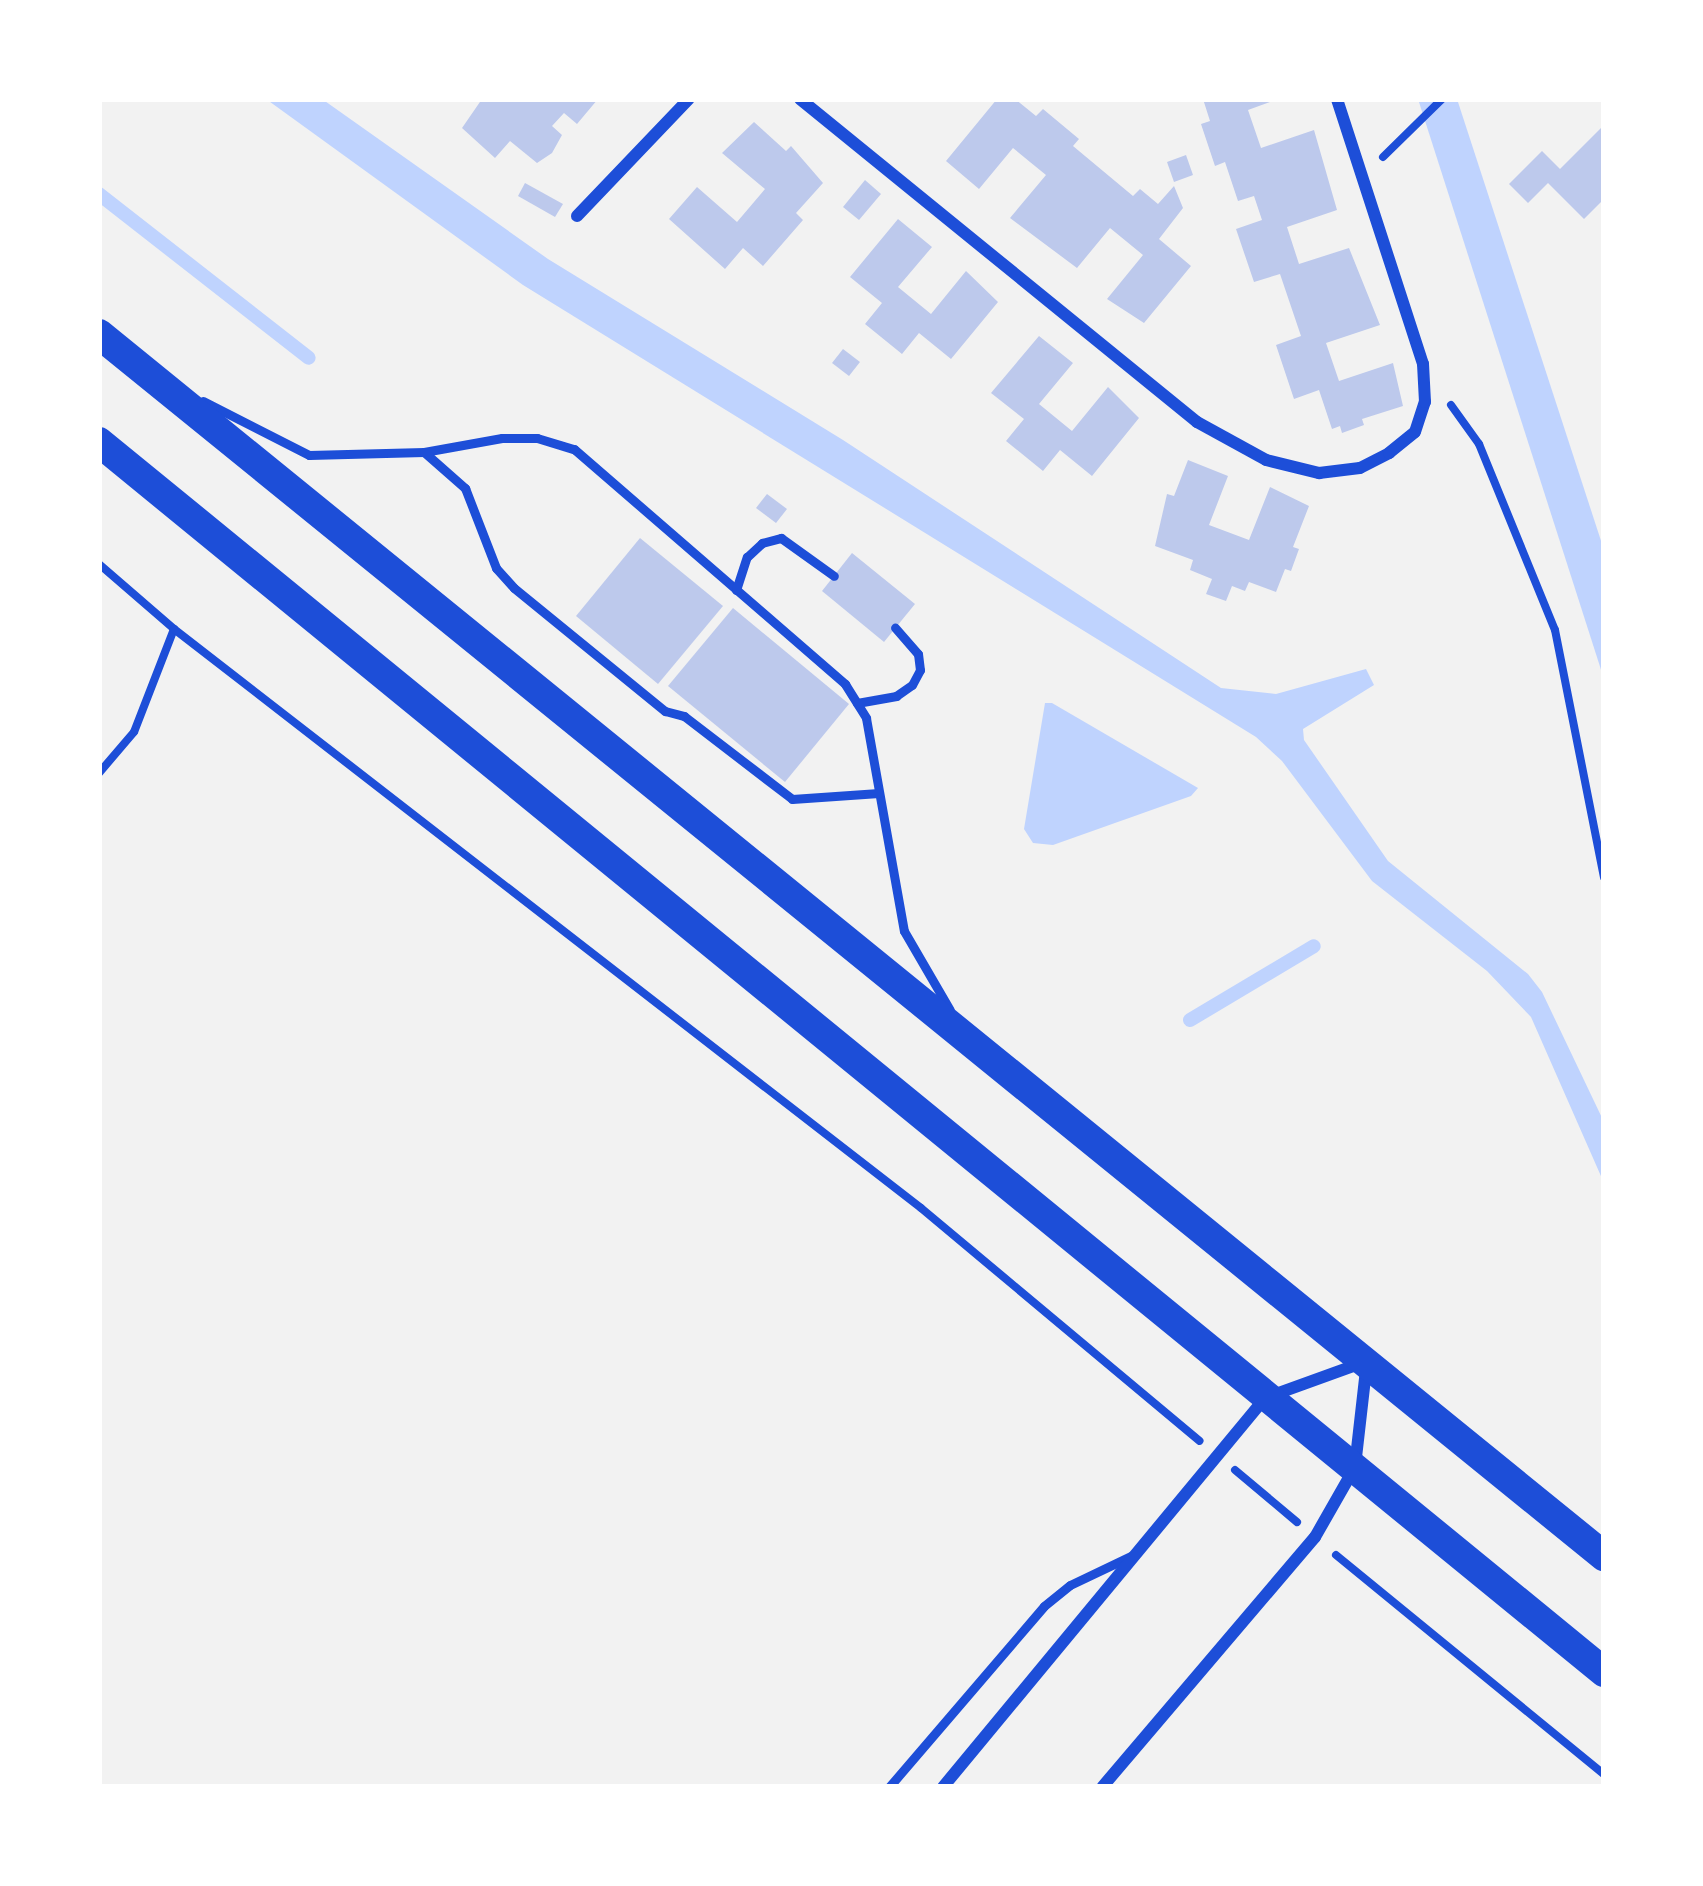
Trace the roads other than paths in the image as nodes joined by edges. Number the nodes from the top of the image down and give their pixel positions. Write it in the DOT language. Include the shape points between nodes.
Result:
graph roads {
  1 [pos="800,99"];
  2 [pos="1337,99"];
  3 [pos="688,100"];
  4 [pos="577,216"];
  5 [pos="99,334"];
  6 [pos="152,376"];
  7 [pos="99,442"];
  8 [pos="424,452"];
  9 [pos="834,576"];
  10 [pos="736,590"];
  11 [pos="895,628"];
  12 [pos="857,703"];
  13 [pos="879,793"];
  14 [pos="964,1035"];
  15 [pos="1367,1361"];
  16 [pos="1265,1398"];
  17 [pos="1355,1468"];
  18 [pos="1138,1553"];
  19 [pos="1604,1556"];
  20 [pos="1604,1672"];
  21 [pos="890,1787"];
  22 [pos="943,1787"];
  23 [pos="1102,1787"];
  1 -- 2 [label="street" via="1197,422 1266,460 1319,473 1360,468 1389,453 1415,432 1425,402 1424,364"];
  3 -- 4 [label="street"];
  5 -- 6 [label="main road"];
  6 -- 8 [label="lane" via="309,455"];
  6 -- 14 [label="main road"];
  7 -- 16 [label="main road"];
  8 -- 10 [label="lane" via="502,438 574,449"];
  8 -- 13 [label="lane" via="465,488 496,568 514,588 664,711 684,716 792,799"];
  9 -- 10 [label="lane" via="781,538 747,557"];
  10 -- 12 [label="lane"];
  11 -- 12 [label="lane" via="918,654 920,670 896,696"];
  12 -- 13 [label="lane"];
  13 -- 14 [label="lane" via="904,931"];
  14 -- 15 [label="main road"];
  15 -- 16 [label="street"];
  15 -- 17 [label="street"];
  15 -- 19 [label="main road"];
  16 -- 17 [label="main road"];
  16 -- 18 [label="street"];
  17 -- 20 [label="main road"];
  17 -- 23 [label="street" via="1315,1537"];
  18 -- 21 [label="lane" via="1044,1606"];
  18 -- 22 [label="street"];
}
